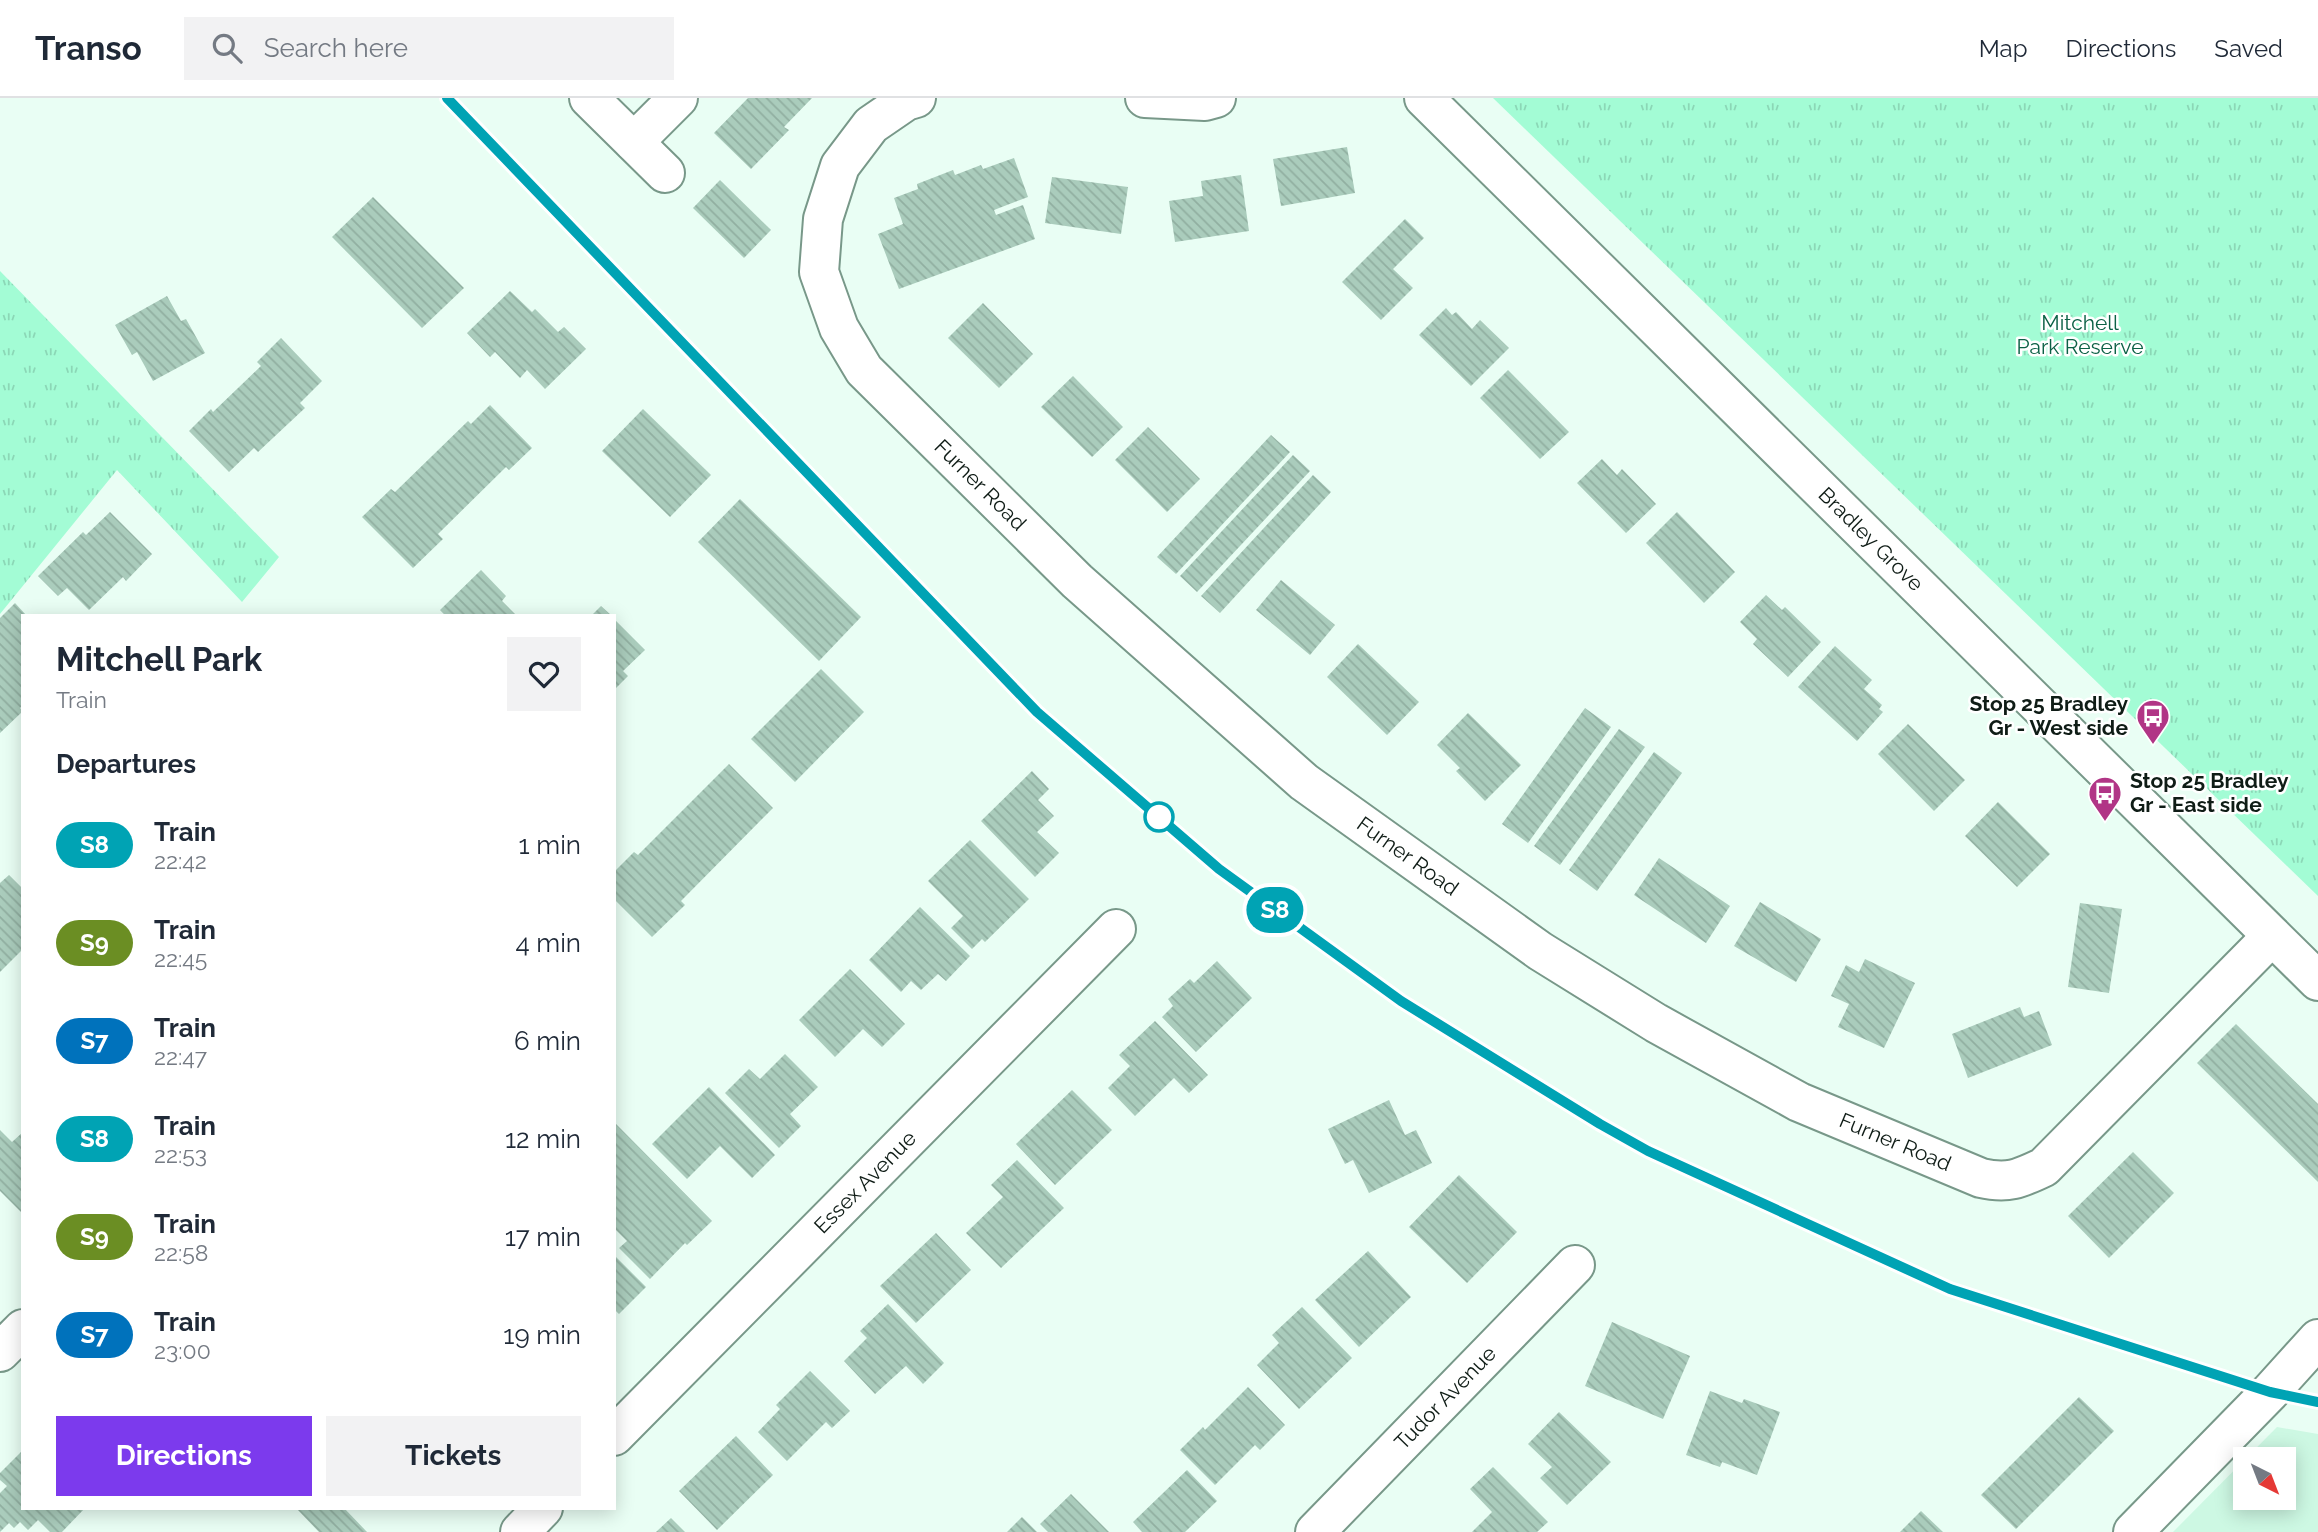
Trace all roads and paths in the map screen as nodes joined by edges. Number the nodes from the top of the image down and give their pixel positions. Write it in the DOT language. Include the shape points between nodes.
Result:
graph roads {
  1 [pos="589,98"];
  2 [pos="678,98"];
  3 [pos="916,98"];
  4 [pos="1145,98"];
  5 [pos="1216,98"];
  6 [pos="1424,98"];
  7 [pos="634,142"];
  8 [pos="665,173"];
  9 [pos="1116,929"];
  10 [pos="2272,936"];
  11 [pos="2318,981"];
  12 [pos="1575,1265"];
  13 [pos="21,1331"];
  14 [pos="2318,1339"];
  15 [pos="0,1352"];
  16 [pos="616,1434"];
  17 [pos="541,1510"];
  18 [pos="520,1532"];
  19 [pos="1315,1532"];
  20 [pos="2133,1532"];
  1 -- 7 [label="street"];
  2 -- 7 [label="street"];
  3 -- 10 [label="street, Furner Road" via="871,125 840,166 824,219 819,272 839,328 864,370 1077,581 1304,782 1540,951 1656,1023 1799,1102 2000,1182 2044,1167"];
  4 -- 5 [label="street"];
  6 -- 10 [label="street, Bradley Grove"];
  7 -- 8 [label="street"];
  9 -- 16 [label="street, Essex Avenue"];
  10 -- 11 [label="street, Bradley Grove"];
  12 -- 19 [label="street, Tudor Avenue"];
  13 -- 15 [label="street"];
  14 -- 20 [label="street"];
  17 -- 18 [label="street"];
}
